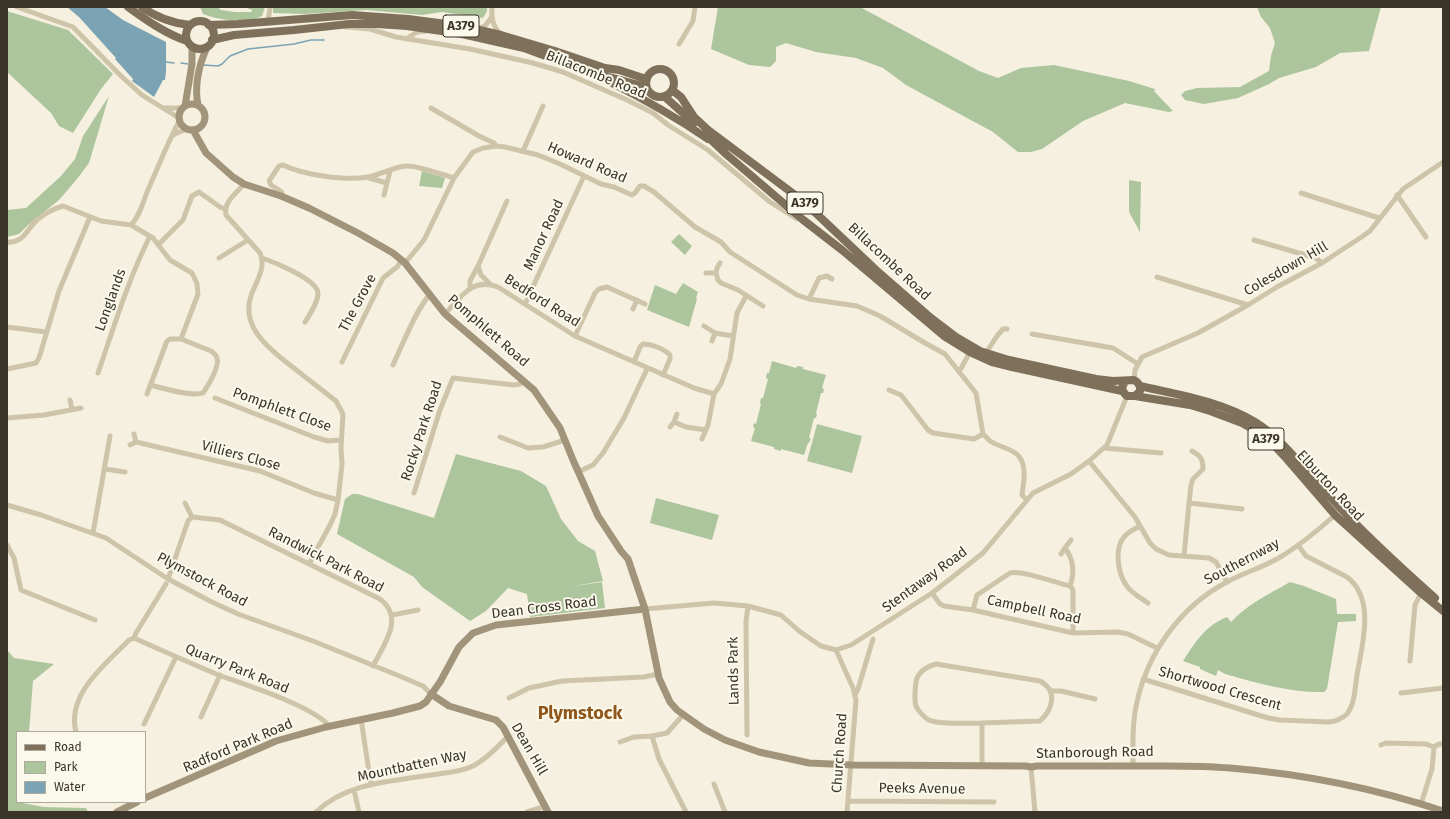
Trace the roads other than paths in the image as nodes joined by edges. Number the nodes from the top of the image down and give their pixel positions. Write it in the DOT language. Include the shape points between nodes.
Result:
graph roads {
  1 [pos="17,7"];
  2 [pos="128,7"];
  3 [pos="142,7"];
  4 [pos="270,7"];
  5 [pos="492,7"];
  6 [pos="695,7"];
  7 [pos="492,18"];
  8 [pos="268,22"];
  9 [pos="190,25"];
  10 [pos="210,25"];
  11 [pos="334,26"];
  12 [pos="434,29"];
  13 [pos="476,29"];
  14 [pos="501,35"];
  15 [pos="406,39"];
  16 [pos="210,43"];
  17 [pos="190,44"];
  18 [pos="679,44"];
  19 [pos="583,70"];
  20 [pos="646,78"];
  21 [pos="647,90"];
  22 [pos="672,90"];
  23 [pos="665,97"];
  24 [pos="198,105"];
  25 [pos="544,106"];
  26 [pos="184,107"];
  27 [pos="164,108"];
  28 [pos="431,108"];
  29 [pos="179,119"];
  30 [pos="201,127"];
  31 [pos="189,129"];
  32 [pos="172,135"];
  33 [pos="202,146"];
  34 [pos="496,146"];
  35 [pos="722,148"];
  36 [pos="523,151"];
  37 [pos="1443,162"];
  38 [pos="390,171"];
  39 [pos="584,176"];
  40 [pos="367,178"];
  41 [pos="454,178"];
  42 [pos="773,178"];
  43 [pos="387,183"];
  44 [pos="244,184"];
  45 [pos="1301,194"];
  46 [pos="384,195"];
  47 [pos="1397,195"];
  48 [pos="281,196"];
  49 [pos="507,201"];
  50 [pos="803,201"];
  51 [pos="225,209"];
  52 [pos="787,210"];
  53 [pos="90,217"];
  54 [pos="1379,218"];
  55 [pos="131,226"];
  56 [pos="817,231"];
  57 [pos="149,235"];
  58 [pos="1426,237"];
  59 [pos="248,240"];
  60 [pos="1254,240"];
  61 [pos="7,242"];
  62 [pos="158,245"];
  63 [pos="219,258"];
  64 [pos="262,258"];
  65 [pos="403,262"];
  66 [pos="720,263"];
  67 [pos="1322,264"];
  68 [pos="478,266"];
  69 [pos="706,273"];
  70 [pos="716,273"];
  71 [pos="1157,277"];
  72 [pos="832,279"];
  73 [pos="490,284"];
  74 [pos="470,288"];
  75 [pos="430,295"];
  76 [pos="746,296"];
  77 [pos="809,299"];
  78 [pos="637,300"];
  79 [pos="525,304"];
  80 [pos="645,304"];
  81 [pos="1248,305"];
  82 [pos="763,306"];
  83 [pos="633,309"];
  84 [pos="309,314"];
  85 [pos="445,314"];
  86 [pos="315,317"];
  87 [pos="305,322"];
  88 [pos="704,326"];
  89 [pos="7,327"];
  90 [pos="1008,330"];
  91 [pos="46,332"];
  92 [pos="715,333"];
  93 [pos="1032,334"];
  94 [pos="575,336"];
  95 [pos="733,336"];
  96 [pos="180,339"];
  97 [pos="712,341"];
  98 [pos="970,352"];
  99 [pos="986,353"];
  100 [pos="342,362"];
  101 [pos="634,362"];
  102 [pos="1138,364"];
  103 [pos="393,365"];
  104 [pos="7,369"];
  105 [pos="648,369"];
  106 [pos="959,372"];
  107 [pos="98,373"];
  108 [pos="663,375"];
  109 [pos="524,380"];
  110 [pos="1130,380"];
  111 [pos="150,385"];
  112 [pos="1140,386"];
  113 [pos="889,390"];
  114 [pos="146,394"];
  115 [pos="714,394"];
  116 [pos="1128,395"];
  117 [pos="215,398"];
  118 [pos="70,400"];
  119 [pos="81,408"];
  120 [pos="72,410"];
  121 [pos="676,414"];
  122 [pos="7,418"];
  123 [pos="674,422"];
  124 [pos="670,427"];
  125 [pos="706,430"];
  126 [pos="134,434"];
  127 [pos="983,434"];
  128 [pos="110,436"];
  129 [pos="500,437"];
  130 [pos="702,439"];
  131 [pos="341,440"];
  132 [pos="565,440"];
  133 [pos="136,442"];
  134 [pos="130,445"];
  135 [pos="1104,448"];
  136 [pos="1192,451"];
  137 [pos="1161,453"];
  138 [pos="1089,461"];
  139 [pos="105,469"];
  140 [pos="125,472"];
  141 [pos="578,472"];
  142 [pos="414,493"];
  143 [pos="1026,499"];
  144 [pos="1332,499"];
  145 [pos="338,500"];
  146 [pos="185,503"];
  147 [pos="1189,504"];
  148 [pos="7,507"];
  149 [pos="1242,509"];
  150 [pos="1335,515"];
  151 [pos="192,517"];
  152 [pos="1140,526"];
  153 [pos="93,533"];
  154 [pos="1071,540"];
  155 [pos="7,545"];
  156 [pos="1298,545"];
  157 [pos="1065,548"];
  158 [pos="1061,554"];
  159 [pos="1184,556"];
  160 [pos="308,564"];
  161 [pos="167,581"];
  162 [pos="1227,582"];
  163 [pos="1070,586"];
  164 [pos="932,592"];
  165 [pos="1421,593"];
  166 [pos="1148,603"];
  167 [pos="1443,605"];
  168 [pos="748,606"];
  169 [pos="645,609"];
  170 [pos="418,610"];
  171 [pos="973,610"];
  172 [pos="1443,611"];
  173 [pos="392,615"];
  174 [pos="95,620"];
  175 [pos="1073,633"];
  176 [pos="134,638"];
  177 [pos="874,639"];
  178 [pos="1157,648"];
  179 [pos="836,650"];
  180 [pos="176,657"];
  181 [pos="1410,661"];
  182 [pos="373,666"];
  183 [pos="658,674"];
  184 [pos="220,675"];
  185 [pos="1143,679"];
  186 [pos="1407,686"];
  187 [pos="1443,688"];
  188 [pos="1051,691"];
  189 [pos="1401,693"];
  190 [pos="1408,693"];
  191 [pos="431,694"];
  192 [pos="854,695"];
  193 [pos="509,698"];
  194 [pos="1095,699"];
  195 [pos="682,714"];
  196 [pos="201,717"];
  197 [pos="361,719"];
  198 [pos="982,723"];
  199 [pos="144,724"];
  200 [pos="329,726"];
  201 [pos="76,731"];
  202 [pos="746,735"];
  203 [pos="508,736"];
  204 [pos="652,736"];
  205 [pos="620,742"];
  206 [pos="1443,744"];
  207 [pos="1381,745"];
  208 [pos="1434,746"];
  209 [pos="982,765"];
  210 [pos="852,766"];
  211 [pos="1132,766"];
  212 [pos="1031,768"];
  213 [pos="714,784"];
  214 [pos="371,785"];
  215 [pos="354,790"];
  216 [pos="146,798"];
  217 [pos="849,801"];
  218 [pos="994,802"];
  219 [pos="135,803"];
  220 [pos="1421,804"];
  221 [pos="547,809"];
  222 [pos="1443,811"];
  223 [pos="117,812"];
  224 [pos="316,812"];
  225 [pos="359,812"];
  226 [pos="527,812"];
  227 [pos="686,812"];
  228 [pos="724,812"];
  229 [pos="847,812"];
  230 [pos="1035,812"];
  1 -- 27 [label="street" via="72,27 142,95"];
  2 -- 17 [label="main road, A379"];
  3 -- 9 [label="main road, A379" via="172,23"];
  4 -- 8 [label="street"];
  5 -- 7 [label="street"];
  6 -- 18 [label="street" via="694,21"];
  7 -- 13 [label="street" via="485,26"];
  7 -- 14 [label="street" via="494,27"];
  8 -- 10 [label="main road, Billacombe Road / A379"];
  8 -- 13 [label="main road, Billacombe Road / A379" via="334,16 379,16"];
  9 -- 10 [label="main road, A379" via="200,21"];
  9 -- 17 [label="main road" via="186,34"];
  10 -- 16 [label="main road" via="214,35"];
  11 -- 12 [label="main road, Billacombe Road / A379" via="377,24"];
  11 -- 15 [label="street, Billacombe Road" via="370,29"];
  11 -- 16 [label="main road, Billacombe Road / A379" via="234,34"];
  12 -- 15 [label="street, Billacombe Road" via="417,32"];
  12 -- 19 [label="main road, Billacombe Road / A379" via="524,48"];
  13 -- 14 [label="main road, Billacombe Road / A379"];
  14 -- 20 [label="main road, Billacombe Road / A379" via="555,50 605,68"];
  15 -- 52 [label="street, Billacombe Road" via="470,48 533,63 563,72 627,100 653,113 708,150 770,202"];
  16 -- 17 [label="main road, A379" via="197,48"];
  16 -- 24 [label="street" via="199,70 196,95"];
  17 -- 26 [label="street" via="192,64"];
  19 -- 21 [label="main road, Billacombe Road / A379"];
  19 -- 35 [label="main road, Billacombe Road" via="630,92 685,123"];
  20 -- 21 [label="main road, Billacombe Road"];
  20 -- 22 [label="main road, Billacombe Road" via="657,69 666,70 674,81"];
  21 -- 23 [label="main road, Billacombe Road / A379" via="656,97"];
  22 -- 23 [label="main road, Billacombe Road"];
  22 -- 42 [label="main road, Billacombe Road / A379" via="681,97 694,117 708,130"];
  23 -- 35 [label="main road, Billacombe Road / A379"];
  24 -- 26 [label="street"];
  24 -- 30 [label="street" via="203,109 205,116"];
  25 -- 36 [label="street"];
  26 -- 27 [label="street"];
  26 -- 29 [label="street"];
  27 -- 29 [label="street"];
  28 -- 34 [label="street"];
  29 -- 31 [label="street"];
  29 -- 32 [label="street"];
  30 -- 31 [label="street"];
  30 -- 33 [label="street"];
  31 -- 32 [label="street"];
  31 -- 33 [label="street, Pomphlett Road"];
  32 -- 55 [label="street"];
  33 -- 44 [label="street, Pomphlett Road" via="214,161"];
  34 -- 36 [label="street, Howard Road"];
  34 -- 41 [label="street, Howard Road" via="473,152"];
  35 -- 52 [label="main road, Billacombe Road / A379"];
  36 -- 39 [label="street, Howard Road" via="560,164"];
  37 -- 47 [label="street, Colesdown Hill"];
  38 -- 40 [label="street"];
  38 -- 41 [label="street" via="406,166"];
  38 -- 43 [label="street"];
  39 -- 77 [label="street, Howard Road" via="632,195 640,186 644,186 695,227 721,242 730,252 797,295"];
  39 -- 79 [label="street, Manor Road"];
  40 -- 43 [label="street"];
  40 -- 48 [label="street" via="312,175 283,165 279,166 269,181 282,192"];
  41 -- 65 [label="street, Howard Road" via="424,240"];
  42 -- 50 [label="main road, Billacombe Road / A379"];
  42 -- 52 [label="main road, A379" via="795,200 794,205"];
  43 -- 46 [label="street"];
  44 -- 48 [label="street, Pomphlett Road"];
  44 -- 51 [label="street"];
  45 -- 54 [label="street"];
  47 -- 54 [label="street, Colesdown Hill"];
  47 -- 58 [label="street"];
  48 -- 65 [label="street, Pomphlett Road" via="358,233 393,253"];
  49 -- 68 [label="street"];
  50 -- 56 [label="main road, A379" via="800,206 801,214"];
  50 -- 99 [label="main road, Billacombe Road / A379" via="931,318 961,341"];
  51 -- 59 [label="street" via="226,215"];
  51 -- 62 [label="street" via="199,192 195,194 183,220"];
  52 -- 56 [label="main road, Billacombe Road / A379"];
  53 -- 55 [label="street"];
  53 -- 61 [label="street" via="69,208 57,207 38,219 24,237"];
  53 -- 91 [label="street" via="62,284"];
  54 -- 67 [label="street, Colesdown Hill" via="1370,231"];
  55 -- 57 [label="street"];
  56 -- 98 [label="main road, Billacombe Road / A379" via="944,336"];
  57 -- 62 [label="street"];
  57 -- 107 [label="street, Longlands" via="125,293"];
  59 -- 63 [label="street"];
  59 -- 64 [label="street"];
  60 -- 67 [label="street" via="1316,258"];
  62 -- 96 [label="street" via="170,260 192,273 197,284 198,294"];
  64 -- 84 [label="street" via="294,272 317,289 318,294"];
  64 -- 131 [label="street, Pomphlett Close" via="261,273 249,303 251,322 264,342 336,401 343,414"];
  65 -- 75 [label="street, Pomphlett Road"];
  65 -- 100 [label="street, The Grove" via="383,278"];
  66 -- 70 [label="street"];
  67 -- 81 [label="street, Colesdown Hill"];
  68 -- 73 [label="street" via="481,275"];
  68 -- 74 [label="street" via="470,281"];
  69 -- 70 [label="street"];
  70 -- 76 [label="street" via="721,283 732,286"];
  71 -- 81 [label="street"];
  72 -- 77 [label="street" via="827,276 819,278"];
  73 -- 74 [label="street, Bedford Road" via="483,283"];
  73 -- 79 [label="street, Bedford Road"];
  74 -- 85 [label="street"];
  75 -- 85 [label="street, Pomphlett Road"];
  75 -- 103 [label="street" via="426,298"];
  76 -- 82 [label="street"];
  76 -- 95 [label="street" via="737,313"];
  77 -- 106 [label="street, Howard Road" via="857,306 880,316 945,354"];
  78 -- 80 [label="street"];
  78 -- 83 [label="street"];
  78 -- 94 [label="street" via="607,287 599,289"];
  79 -- 94 [label="street, Bedford Road"];
  81 -- 102 [label="street, Colesdown Hill" via="1198,333 1142,357"];
  84 -- 86 [label="street"];
  84 -- 87 [label="street"];
  85 -- 109 [label="street, Pomphlett Road"];
  88 -- 92 [label="street"];
  89 -- 91 [label="street"];
  90 -- 99 [label="street" via="1003,329"];
  91 -- 104 [label="street" via="36,363"];
  92 -- 95 [label="street"];
  92 -- 97 [label="street"];
  93 -- 102 [label="street" via="1113,348"];
  94 -- 101 [label="street, Bedford Road"];
  95 -- 115 [label="street" via="727,370"];
  96 -- 111 [label="street" via="167,341"];
  96 -- 111 [label="street" via="211,351 218,358 203,393 199,395"];
  98 -- 106 [label="street"];
  98 -- 116 [label="main road, Billacombe Road / A379" via="1012,368"];
  99 -- 110 [label="main road, Billacombe Road / A379" via="1085,376 1113,381"];
  101 -- 105 [label="street, Bedford Road"];
  101 -- 108 [label="street" via="643,344 667,352 670,359"];
  102 -- 110 [label="street"];
  105 -- 108 [label="street, Bedford Road"];
  105 -- 141 [label="street" via="603,453 593,465"];
  106 -- 127 [label="street, Howard Road" via="976,393"];
  108 -- 115 [label="street, Bedford Road"];
  109 -- 132 [label="street, Pomphlett Road" via="548,408"];
  109 -- 142 [label="street, Rocky Park Road" via="514,385 453,378 440,410"];
  110 -- 112 [label="main road"];
  110 -- 116 [label="main road" via="1122,384"];
  111 -- 114 [label="street"];
  112 -- 116 [label="main road" via="1140,391"];
  112 -- 144 [label="main road, Elburton Road / A379" via="1227,408 1267,430"];
  113 -- 127 [label="street" via="901,395 933,433 974,439"];
  115 -- 125 [label="street"];
  116 -- 135 [label="street, Stentaway Road"];
  116 -- 150 [label="main road, Elburton Road / A379" via="1190,405 1242,423 1258,432 1273,444"];
  117 -- 131 [label="street, Pomphlett Close" via="314,437 328,441"];
  118 -- 120 [label="street"];
  119 -- 120 [label="street"];
  120 -- 122 [label="street"];
  121 -- 123 [label="street"];
  123 -- 124 [label="street"];
  123 -- 125 [label="street"];
  125 -- 130 [label="street"];
  126 -- 133 [label="street"];
  127 -- 143 [label="street" via="1020,456 1024,468 1022,495"];
  128 -- 139 [label="street"];
  129 -- 132 [label="street" via="528,448 543,448"];
  131 -- 145 [label="street" via="342,464"];
  132 -- 141 [label="street, Pomphlett Road"];
  133 -- 134 [label="street"];
  133 -- 145 [label="street, Villiers Close" via="260,471"];
  135 -- 137 [label="street"];
  135 -- 138 [label="street, Stentaway Road"];
  136 -- 147 [label="street" via="1200,455 1203,469 1193,479"];
  138 -- 143 [label="street, Stentaway Road" via="1071,474 1039,488"];
  138 -- 152 [label="street" via="1132,512"];
  139 -- 140 [label="street"];
  139 -- 153 [label="street"];
  141 -- 169 [label="street, Pomphlett Road" via="598,516 628,559"];
  143 -- 164 [label="street, Stentaway Road" via="983,553"];
  144 -- 150 [label="street" via="1336,509"];
  144 -- 167 [label="main road, Elburton Road / A379" via="1356,525"];
  145 -- 160 [label="street" via="330,525"];
  146 -- 151 [label="street"];
  147 -- 149 [label="street"];
  147 -- 159 [label="street"];
  148 -- 153 [label="street, Plymstock Road"];
  150 -- 156 [label="street, Southernway"];
  150 -- 165 [label="main road, Elburton Road / A379"];
  151 -- 160 [label="street, Randwick Park Road" via="220,520"];
  151 -- 161 [label="street" via="188,521"];
  152 -- 159 [label="street" via="1156,549 1169,555"];
  152 -- 166 [label="street" via="1121,541 1120,568 1126,586"];
  153 -- 161 [label="street, Plymstock Road" via="117,545"];
  154 -- 157 [label="street"];
  155 -- 174 [label="street" via="14,558 21,590"];
  156 -- 162 [label="street, Southernway" via="1278,558"];
  156 -- 185 [label="street, Shortwood Crescent" via="1306,556 1352,580 1360,593 1365,627 1353,702 1346,714 1333,722 1268,718"];
  157 -- 158 [label="street"];
  157 -- 163 [label="street" via="1073,565"];
  159 -- 162 [label="street" via="1209,558 1216,562"];
  160 -- 173 [label="street, Randwick Park Road" via="380,599"];
  161 -- 176 [label="street"];
  161 -- 182 [label="street, Plymstock Road" via="238,614"];
  162 -- 178 [label="street, Southernway" via="1184,614"];
  163 -- 171 [label="street" via="1014,572 977,595"];
  163 -- 175 [label="street" via="1073,590"];
  164 -- 171 [label="street, Campbell Road" via="944,606"];
  164 -- 179 [label="street, Stentaway Road" via="851,645"];
  165 -- 172 [label="main road, Elburton Road / A379"];
  165 -- 181 [label="street" via="1415,605"];
  168 -- 169 [label="street" via="714,603"];
  168 -- 179 [label="street" via="781,614 799,631 821,646"];
  168 -- 202 [label="street, Lands Park"];
  169 -- 183 [label="street, Pomphlett Road"];
  169 -- 191 [label="street, Dean Cross Road" via="496,625 473,633 459,647"];
  170 -- 173 [label="street"];
  171 -- 175 [label="street, Campbell Road"];
  173 -- 182 [label="street" via="391,627"];
  175 -- 178 [label="street, Campbell Road" via="1118,632"];
  176 -- 180 [label="street, Quarry Park Road"];
  176 -- 201 [label="street" via="92,678 84,690 74,717"];
  177 -- 192 [label="street, Church Road"];
  178 -- 185 [label="street, Southernway"];
  179 -- 192 [label="street, Church Road"];
  180 -- 184 [label="street, Quarry Park Road"];
  180 -- 199 [label="street"];
  182 -- 191 [label="street, Plymstock Road" via="423,686"];
  183 -- 193 [label="street" via="631,678 562,681 530,688"];
  183 -- 195 [label="street, Pomphlett Road" via="670,702"];
  184 -- 196 [label="street"];
  184 -- 200 [label="street, Quarry Park Road" via="302,708 326,721"];
  185 -- 211 [label="street, Southernway" via="1134,720"];
  186 -- 190 [label="street"];
  187 -- 190 [label="street"];
  188 -- 194 [label="street"];
  188 -- 198 [label="street" via="1051,707 1040,721"];
  188 -- 198 [label="street" via="1048,685 1040,681 966,670 955,666 936,664 922,670 917,676 916,706 929,720"];
  189 -- 190 [label="street"];
  191 -- 197 [label="street, Radford Park Road" via="420,706"];
  191 -- 203 [label="street, Dean Hill" via="449,706 496,720"];
  192 -- 210 [label="street, Church Road" via="856,717"];
  195 -- 204 [label="street" via="667,733"];
  195 -- 210 [label="street, Stanborough Road" via="704,729 745,747 793,760"];
  197 -- 200 [label="street, Radford Park Road"];
  197 -- 214 [label="street"];
  198 -- 209 [label="street"];
  200 -- 216 [label="street, Radford Park Road" via="276,741"];
  203 -- 214 [label="street, Mountbatten Way" via="490,754 472,766"];
  203 -- 221 [label="street, Dean Hill"];
  204 -- 205 [label="street" via="634,737"];
  204 -- 227 [label="street" via="658,759"];
  206 -- 208 [label="street"];
  207 -- 208 [label="street" via="1386,743"];
  208 -- 220 [label="street" via="1432,769"];
  209 -- 210 [label="street, Stanborough Road"];
  209 -- 212 [label="street, Stanborough Road"];
  210 -- 217 [label="street, Church Road"];
  211 -- 212 [label="street, Stanborough Road"];
  211 -- 220 [label="street, Stanborough Road" via="1210,767 1294,775"];
  212 -- 230 [label="street"];
  213 -- 228 [label="street"];
  214 -- 215 [label="street, Mountbatten Way"];
  215 -- 224 [label="street, Mountbatten Way" via="330,801"];
  215 -- 225 [label="street"];
  217 -- 218 [label="street, Peeks Avenue"];
  217 -- 229 [label="street, Church Road"];
  219 -- 223 [label="street"];
  220 -- 222 [label="street, Stanborough Road"];
  221 -- 226 [label="street"];
}
